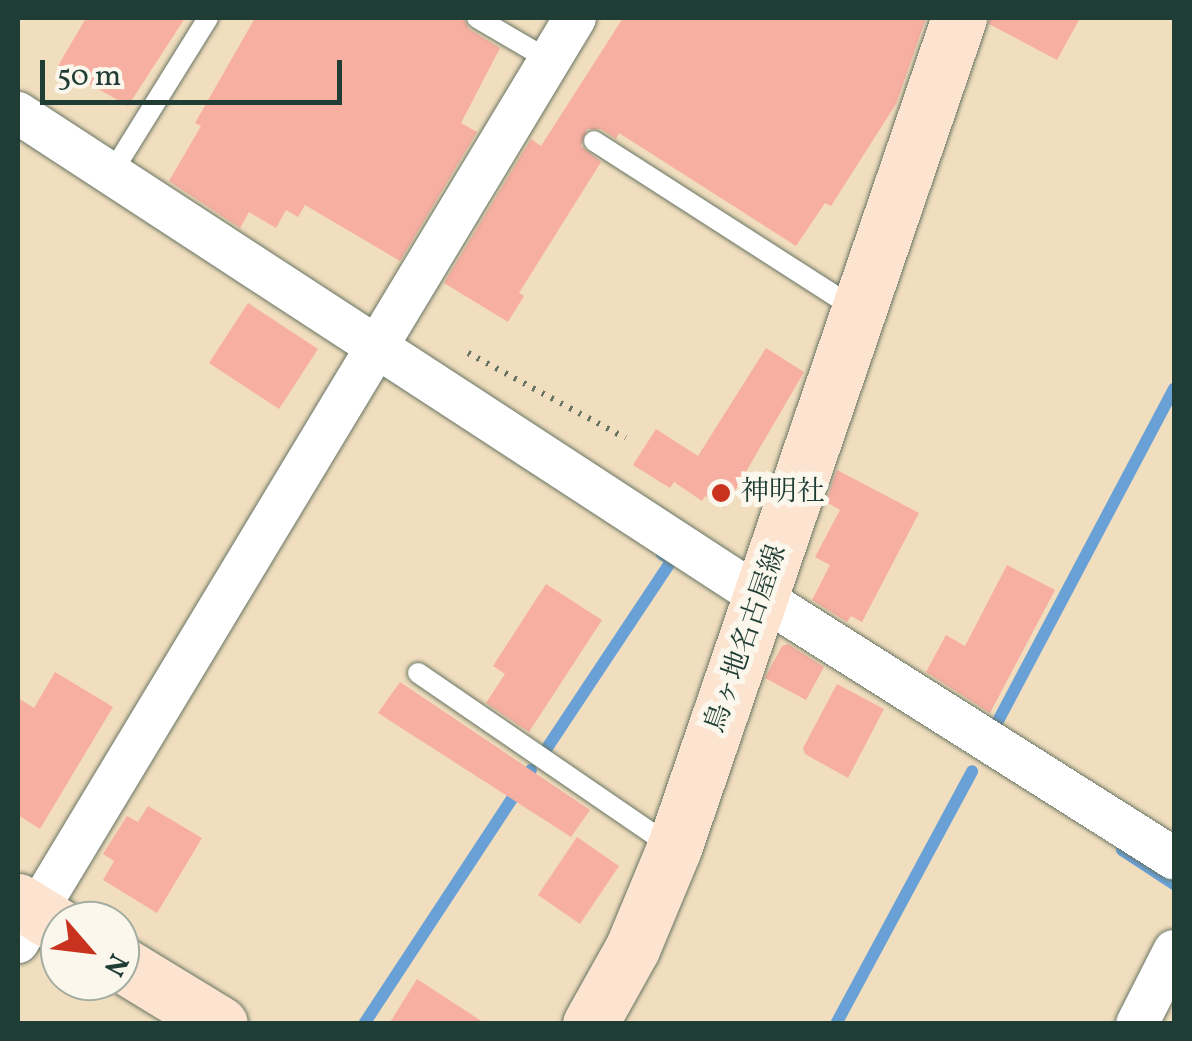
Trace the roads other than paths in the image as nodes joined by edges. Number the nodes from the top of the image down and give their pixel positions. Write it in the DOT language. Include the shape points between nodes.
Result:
graph roads {
  1 [pos="208,18"];
  2 [pos="476,18"];
  3 [pos="575,18"];
  4 [pos="959,18"];
  5 [pos="549,60"];
  6 [pos="18,113"];
  7 [pos="594,142"];
  8 [pos="111,174"];
  9 [pos="859,311"];
  10 [pos="377,347"];
  11 [pos="762,598"];
  12 [pos="418,673"];
  13 [pos="674,848"];
  14 [pos="1174,858"];
  15 [pos="33,921"];
  16 [pos="1174,951"];
  17 [pos="140,976"];
  18 [pos="220,1024"];
  19 [pos="590,1024"];
  20 [pos="1136,1024"];
  1 -- 8 [label="lane"];
  2 -- 5 [label="lane"];
  3 -- 5 [label="street"];
  4 -- 9 [label="main road, 鳥ヶ地名古屋線"];
  5 -- 10 [label="street"];
  6 -- 8 [label="street"];
  7 -- 9 [label="lane"];
  8 -- 10 [label="street"];
  9 -- 11 [label="main road, 鳥ヶ地名古屋線"];
  10 -- 11 [label="street"];
  10 -- 15 [label="street"];
  11 -- 13 [label="main road, 鳥ヶ地名古屋線"];
  11 -- 14 [label="street"];
  12 -- 13 [label="lane"];
  13 -- 19 [label="main road, 鳥ヶ地名古屋線" via="632,949"];
  16 -- 20 [label="street"];
  17 -- 18 [label="main road"];
}
